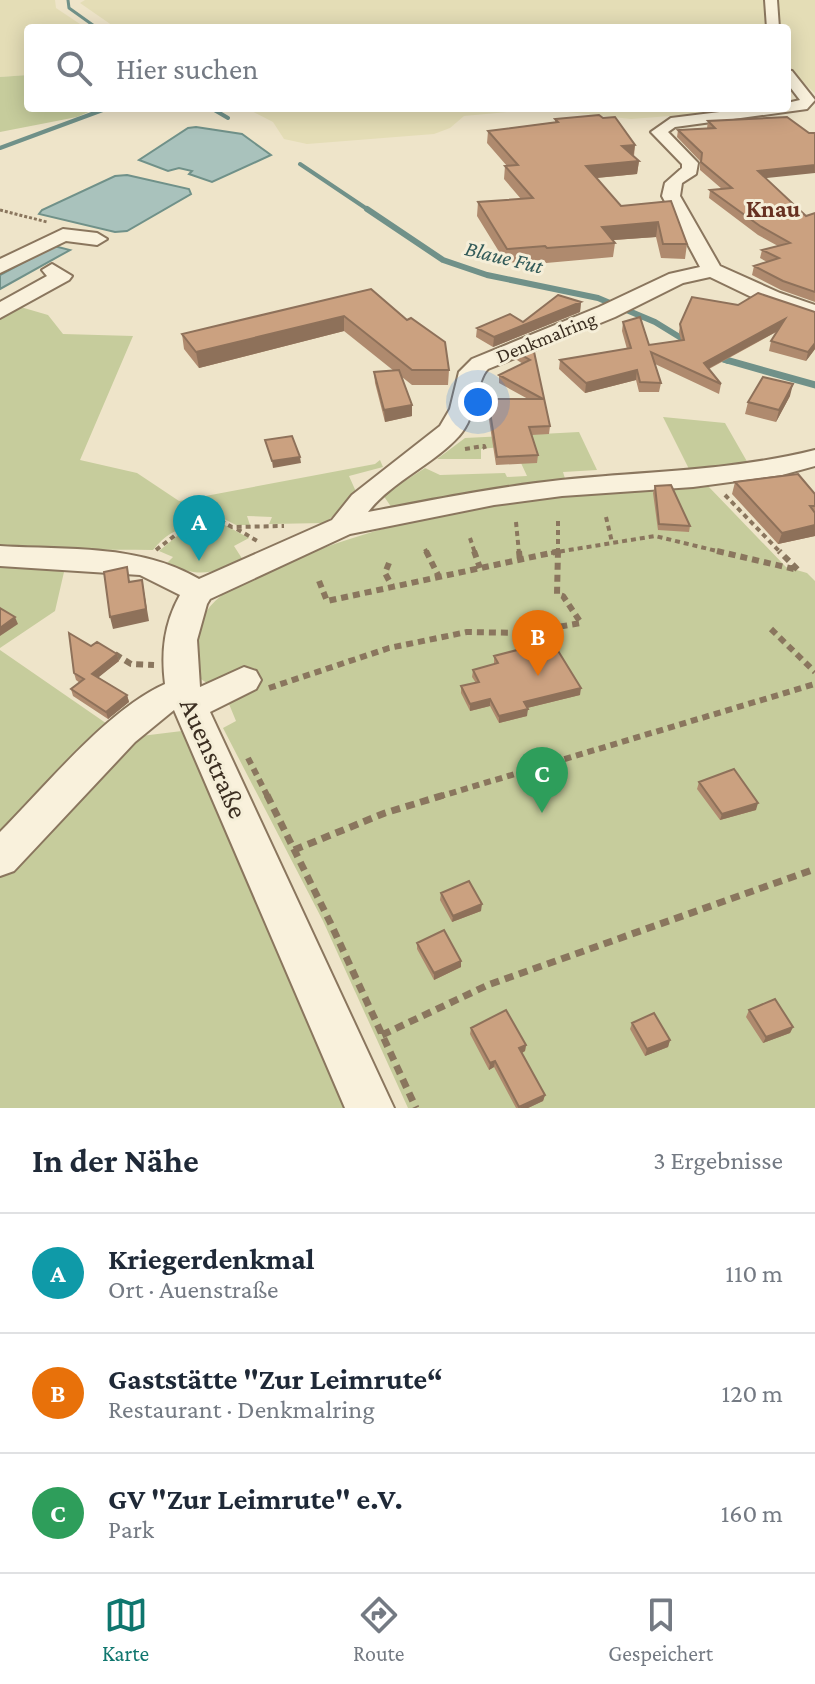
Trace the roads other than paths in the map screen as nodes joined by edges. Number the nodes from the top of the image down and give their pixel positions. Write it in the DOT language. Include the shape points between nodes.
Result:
graph roads {
  1 [pos="771,0"];
  2 [pos="773,24"];
  3 [pos="791,79"];
  4 [pos="811,104"];
  5 [pos="791,108"];
  6 [pos="761,112"];
  7 [pos="97,239"];
  8 [pos="0,267"];
  9 [pos="52,270"];
  10 [pos="712,270"];
  11 [pos="0,311"];
  12 [pos="815,312"];
  13 [pos="815,458"];
  14 [pos="337,528"];
  15 [pos="0,556"];
  16 [pos="198,592"];
  17 [pos="205,686"];
  18 [pos="0,859"];
  19 [pos="370,1108"];
  1 -- 2 [label="street"];
  3 -- 4 [label="street"];
  4 -- 5 [label="street"];
  6 -- 10 [label="street" via="671,123 659,132 690,163 690,170 671,184 671,196"];
  7 -- 8 [label="street" via="63,235"];
  9 -- 11 [label="street" via="62,276"];
  10 -- 12 [label="street"];
  10 -- 14 [label="street, Denkmalring" via="676,278 480,364 471,372 463,409 450,431 362,501"];
  13 -- 14 [label="street, Denkmalring" via="708,477 507,495"];
  14 -- 16 [label="street, Denkmalring"];
  15 -- 16 [label="street" via="143,565"];
  16 -- 17 [label="street, Auenstraße" via="179,631"];
  17 -- 18 [label="street" via="154,704"];
  17 -- 19 [label="street, Auenstraße"];
}
